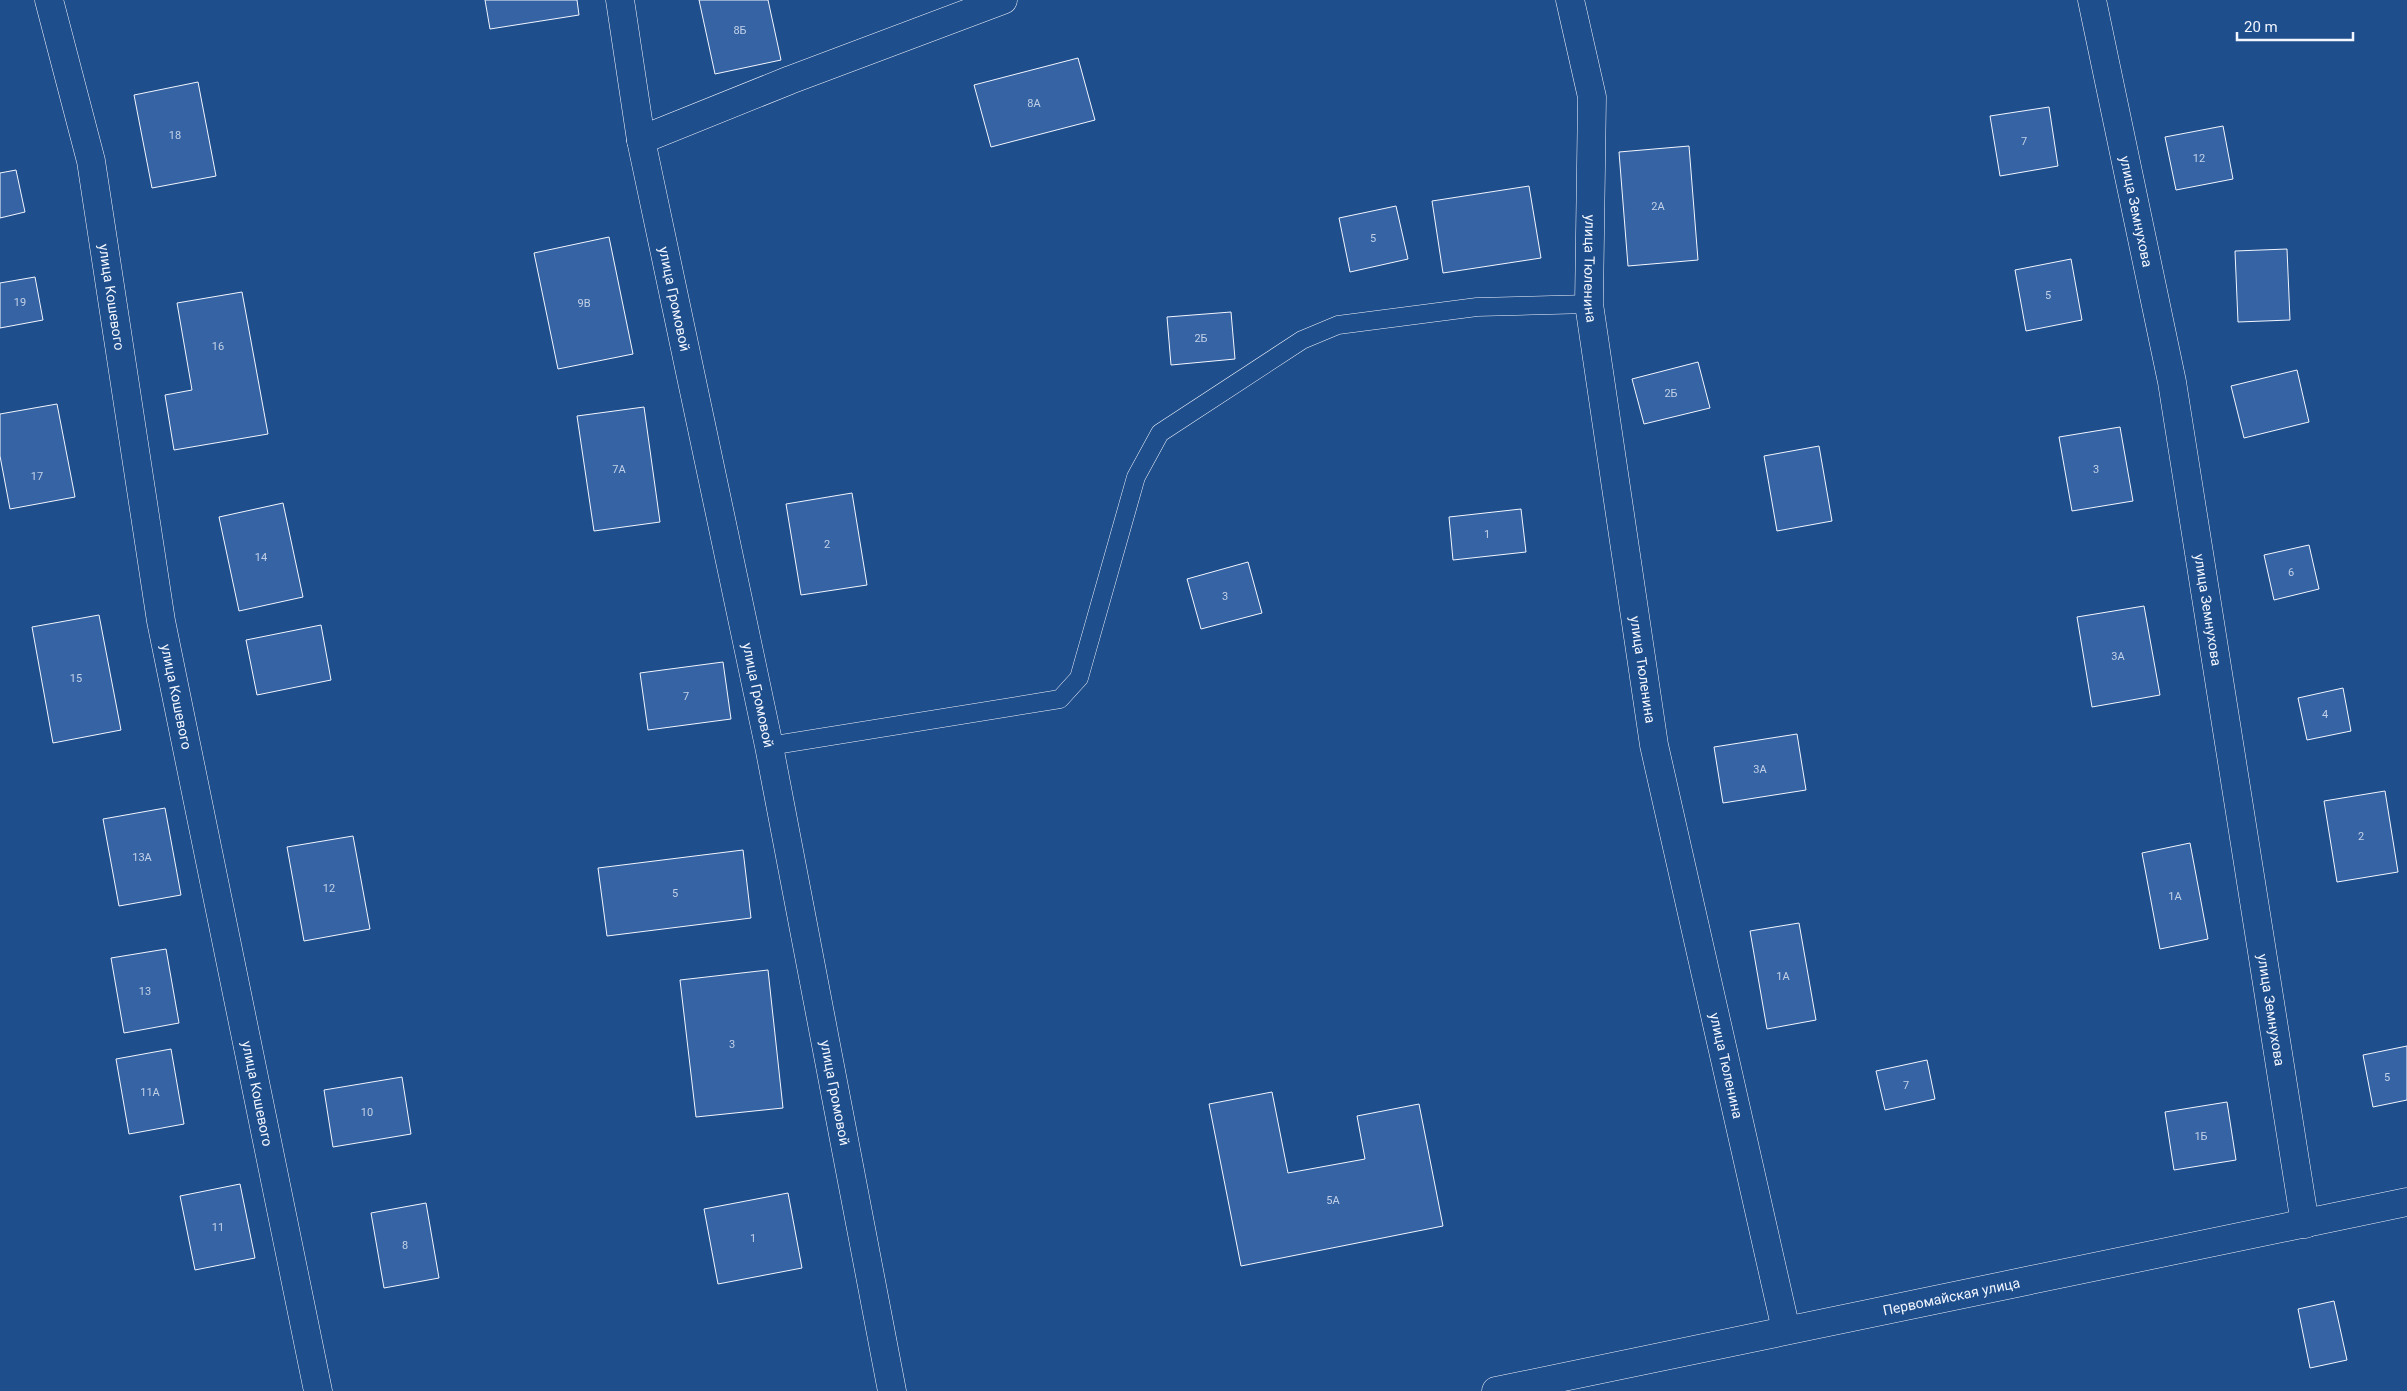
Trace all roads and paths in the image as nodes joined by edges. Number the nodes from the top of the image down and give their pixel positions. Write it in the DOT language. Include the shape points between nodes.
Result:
graph roads {
  1 [pos="49,0"];
  2 [pos="620,0"];
  3 [pos="1003,0"];
  4 [pos="1570,0"];
  5 [pos="2092,0"];
  6 [pos="641,140"];
  7 [pos="1589,304"];
  8 [pos="769,746"];
  9 [pos="2407,1202"];
  10 [pos="2305,1224"];
  11 [pos="1786,1330"];
  12 [pos="318,1391"];
  13 [pos="892,1391"];
  14 [pos="1496,1391"];
  1 -- 12 [label="street, улица Кошевого" via="91,160 161,621"];
  2 -- 6 [label="street, улица Громовой"];
  3 -- 6 [label="street"];
  4 -- 7 [label="street, улица Тюленина" via="1592,97"];
  5 -- 10 [label="street, улица Земнухова" via="2172,382"];
  6 -- 8 [label="street, улица Громовой"];
  7 -- 8 [label="lane" via="1477,306 1338,325 1302,340 1160,433 1136,477 1079,678 1060,699"];
  7 -- 11 [label="street, улица Тюленина" via="1654,745"];
  8 -- 13 [label="street, улица Громовой"];
  9 -- 10 [label="street, Первомайская улица"];
  10 -- 11 [label="street, Первомайская улица"];
  11 -- 14 [label="street, Первомайская улица"];
}
